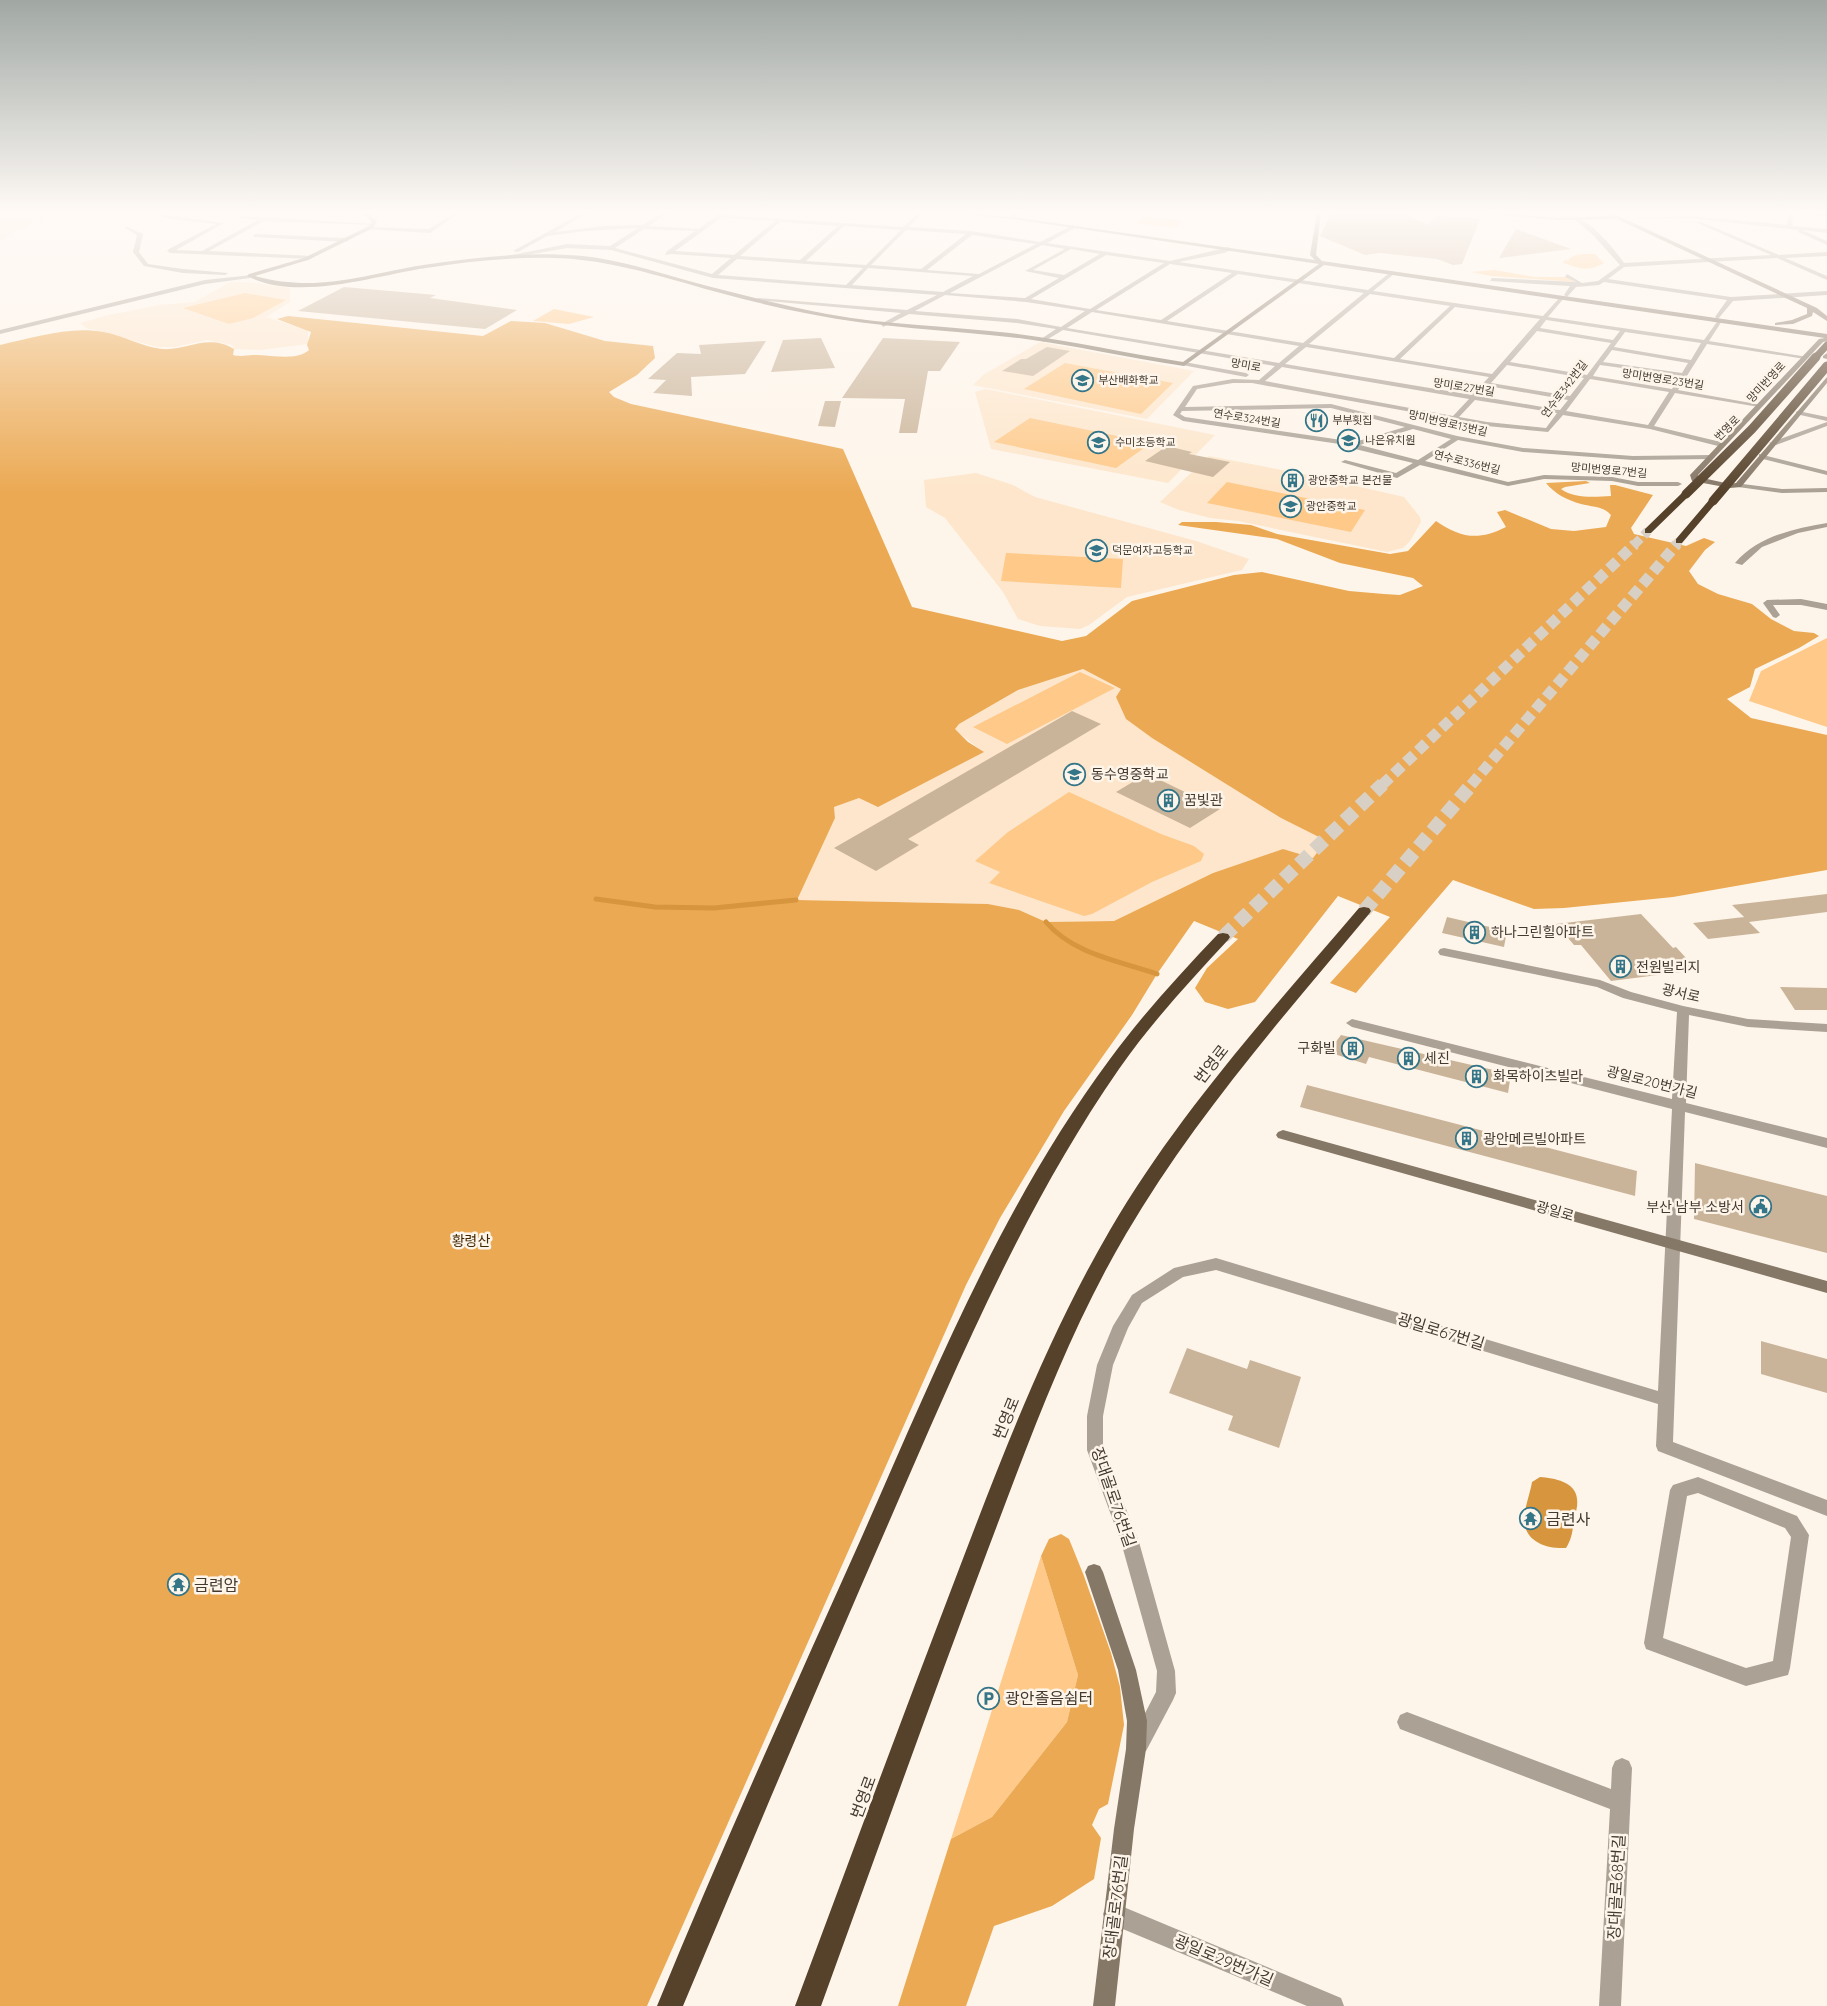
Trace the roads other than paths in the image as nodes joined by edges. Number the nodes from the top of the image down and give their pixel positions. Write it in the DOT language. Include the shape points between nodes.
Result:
graph roads {
  1 [pos="104,307"];
  2 [pos="783,307"];
  3 [pos="841,307"];
  4 [pos="918,307"];
  5 [pos="1066,307"];
  6 [pos="1099,307"];
  7 [pos="1185,307"];
  8 [pos="1262,307"];
  9 [pos="1351,307"];
  10 [pos="1452,307"];
  11 [pos="1465,307"];
  12 [pos="1555,307"];
  13 [pos="1631,307"];
  14 [pos="1726,307"];
  15 [pos="1810,307"];
  16 [pos="973,310"];
  17 [pos="1092,311"];
  18 [pos="908,312"];
  19 [pos="1827,314"];
  20 [pos="965,316"];
  21 [pos="1544,318"];
  22 [pos="1718,319"];
  23 [pos="1827,319"];
  24 [pos="1162,322"];
  25 [pos="1766,324"];
  26 [pos="883,325"];
  27 [pos="1063,328"];
  28 [pos="1534,329"];
  29 [pos="952,330"];
  30 [pos="1624,330"];
  31 [pos="0,332"];
  32 [pos="1227,332"];
  33 [pos="1827,336"];
  34 [pos="1043,340"];
  35 [pos="1614,342"];
  36 [pos="1706,342"];
  37 [pos="1305,345"];
  38 [pos="1827,345"];
  39 [pos="1609,348"];
  40 [pos="1201,351"];
  41 [pos="1805,356"];
  42 [pos="1395,360"];
  43 [pos="1598,362"];
  44 [pos="1693,362"];
  45 [pos="1184,364"];
  46 [pos="1505,364"];
  47 [pos="1280,366"];
  48 [pos="1827,366"];
  49 [pos="1564,373"];
  50 [pos="1684,375"];
  51 [pos="1494,376"];
  52 [pos="1587,377"];
  53 [pos="1827,379"];
  54 [pos="1263,380"];
  55 [pos="1558,380"];
  56 [pos="1487,384"];
  57 [pos="1552,387"];
  58 [pos="1674,391"];
  59 [pos="1545,394"];
  60 [pos="1473,398"];
  61 [pos="1570,398"];
  62 [pos="1759,406"];
  63 [pos="1182,409"];
  64 [pos="1559,412"];
  65 [pos="1798,413"];
  66 [pos="1454,419"];
  67 [pos="1827,419"];
  68 [pos="1827,424"];
  69 [pos="1412,426"];
  70 [pos="1650,428"];
  71 [pos="1439,433"];
  72 [pos="1457,438"];
  73 [pos="1523,439"];
  74 [pos="1773,443"];
  75 [pos="1355,444"];
  76 [pos="1722,445"];
  77 [pos="1711,456"];
  78 [pos="1762,456"];
  79 [pos="1345,462"];
  80 [pos="1420,462"];
  81 [pos="1827,473"];
  82 [pos="1508,484"];
  83 [pos="1678,484"];
  84 [pos="1738,485"];
  85 [pos="1827,490"];
  86 [pos="1827,525"];
  87 [pos="1648,532"];
  88 [pos="1679,541"];
  89 [pos="1739,563"];
  90 [pos="1827,607"];
  91 [pos="1776,615"];
  92 [pos="1364,911"];
  93 [pos="1223,937"];
  94 [pos="1444,952"];
  95 [pos="1683,1010"];
  96 [pos="1352,1023"];
  97 [pos="1827,1028"];
  98 [pos="1679,1106"];
  99 [pos="1282,1134"];
  100 [pos="1827,1143"];
  101 [pos="1672,1244"];
  102 [pos="1216,1264"];
  103 [pos="1827,1287"];
  104 [pos="1666,1400"];
  105 [pos="1827,1508"];
  106 [pos="1094,1572"];
  107 [pos="1653,1643"];
  108 [pos="1407,1722"];
  109 [pos="1136,1749"];
  110 [pos="1622,1768"];
  111 [pos="1620,1803"];
  112 [pos="1114,1914"];
  113 [pos="670,2006"];
  114 [pos="808,2006"];
  115 [pos="1104,2006"];
  116 [pos="1333,2006"];
  117 [pos="1610,2006"];
  1 -- 31 [label="street"];
  2 -- 26 [label="street"];
  3 -- 18 [label="street, 망미로27번길"];
  4 -- 18 [label="street"];
  5 -- 17 [label="street"];
  6 -- 17 [label="street"];
  7 -- 24 [label="street"];
  8 -- 32 [label="street"];
  9 -- 37 [label="street"];
  10 -- 42 [label="street"];
  11 -- 21 [label="street"];
  12 -- 21 [label="street, 연수로336번길"];
  13 -- 22 [label="street"];
  14 -- 22 [label="street"];
  15 -- 19 [label="street"];
  15 -- 23 [label="street"];
  15 -- 25 [label="street" via="1810,315 1800,320"];
  16 -- 20 [label="street"];
  17 -- 24 [label="street"];
  17 -- 27 [label="street"];
  18 -- 20 [label="street, 망미로27번길"];
  18 -- 26 [label="street"];
  20 -- 27 [label="street, 망미로27번길"];
  20 -- 29 [label="street"];
  21 -- 28 [label="street, 연수로336번길"];
  21 -- 30 [label="street"];
  22 -- 25 [label="street"];
  22 -- 33 [label="street"];
  22 -- 36 [label="street"];
  24 -- 32 [label="street"];
  25 -- 33 [label="street"];
  26 -- 29 [label="street"];
  27 -- 34 [label="street"];
  27 -- 40 [label="street, 망미로27번길"];
  28 -- 35 [label="street"];
  28 -- 46 [label="street, 연수로336번길"];
  29 -- 34 [label="street"];
  30 -- 35 [label="street, 연수로342번길"];
  30 -- 36 [label="street"];
  32 -- 37 [label="street"];
  32 -- 40 [label="street"];
  33 -- 41 [label="street, 망미번영로"];
  34 -- 45 [label="street"];
  35 -- 39 [label="street, 연수로342번길"];
  36 -- 41 [label="street"];
  36 -- 44 [label="street"];
  37 -- 42 [label="street"];
  37 -- 47 [label="street"];
  38 -- 87 [label="highway, 번영로, bridge" via="1752,429"];
  39 -- 43 [label="street, 연수로342번길"];
  39 -- 44 [label="street"];
  40 -- 45 [label="street"];
  40 -- 47 [label="street, 망미로27번길"];
  41 -- 62 [label="street, 망미번영로"];
  42 -- 51 [label="street"];
  43 -- 50 [label="street, 연수로342번길"];
  43 -- 52 [label="street, 연수로342번길"];
  44 -- 50 [label="street"];
  45 -- 54 [label="street, 망미로"];
  46 -- 49 [label="street, 망미번영로23번길"];
  46 -- 51 [label="street, 연수로336번길"];
  47 -- 54 [label="street"];
  47 -- 60 [label="street, 망미로27번길"];
  48 -- 88 [label="highway, bridge"];
  49 -- 52 [label="street, 망미번영로23번길"];
  49 -- 55 [label="street"];
  50 -- 58 [label="street"];
  51 -- 56 [label="street, 연수로336번길"];
  52 -- 58 [label="street, 망미번영로23번길"];
  52 -- 61 [label="street, 연수로342번길"];
  53 -- 65 [label="street"];
  54 -- 63 [label="street" via="1228,380 1195,387"];
  54 -- 66 [label="street" via="1271,385"];
  56 -- 59 [label="street"];
  56 -- 60 [label="street, 연수로336번길"];
  57 -- 59 [label="street"];
  58 -- 62 [label="street, 망미번영로23번길"];
  58 -- 70 [label="street"];
  59 -- 61 [label="street"];
  60 -- 64 [label="street, 망미로27번길"];
  60 -- 66 [label="street, 연수로336번길"];
  61 -- 64 [label="street, 연수로342번길"];
  62 -- 76 [label="street, 망미번영로"];
  63 -- 69 [label="street, 망미번영로13번길" via="1331,406"];
  63 -- 75 [label="street, 연수로324번길" via="1176,415 1183,419"];
  64 -- 70 [label="street, 망미로27번길"];
  64 -- 73 [label="street, 연수로342번길" via="1548,430"];
  65 -- 67 [label="street"];
  65 -- 74 [label="street"];
  66 -- 71 [label="street, 연수로336번길"];
  66 -- 73 [label="street"];
  68 -- 74 [label="street"];
  69 -- 71 [label="street, 망미번영로13번길"];
  69 -- 75 [label="street, 연수로324번길"];
  70 -- 76 [label="street, 망미로27번길"];
  71 -- 72 [label="street, 망미번영로13번길"];
  72 -- 73 [label="street, 망미번영로13번길"];
  72 -- 80 [label="street, 연수로336번길"];
  73 -- 77 [label="street, 망미번영로13번길" via="1633,458"];
  74 -- 78 [label="street"];
  75 -- 80 [label="street, 연수로336번길"];
  76 -- 77 [label="street, 망미번영로"];
  77 -- 84 [label="street, 망미번영로" via="1694,475 1696,478"];
  78 -- 81 [label="street"];
  78 -- 84 [label="street"];
  79 -- 80 [label="street, 연수로336번길" via="1397,476"];
  80 -- 82 [label="street, 연수로336번길"];
  82 -- 83 [label="street, 망미번영로7번길" via="1544,477"];
  84 -- 85 [label="street, 망미번영로" via="1782,491"];
  86 -- 89 [label="street" via="1796,531 1759,544"];
  90 -- 91 [label="street" via="1801,602 1768,603"];
  92 -- 114 [label="highway, 번영로" via="1249,1048 1152,1177 1119,1230 1065,1332 1029,1414"];
  93 -- 113 [label="highway" via="1171,991 1102,1080 1037,1184 1006,1242 957,1343 814,1667"];
  94 -- 95 [label="street, 광서로" via="1600,984"];
  95 -- 97 [label="street, 광서로" via="1748,1022"];
  95 -- 98 [label="street"];
  96 -- 98 [label="street, 광일로20번가길"];
  98 -- 100 [label="street, 광일로20번가길"];
  98 -- 101 [label="street"];
  99 -- 101 [label="street, 광일로"];
  101 -- 103 [label="street, 광일로"];
  101 -- 104 [label="street"];
  102 -- 104 [label="street, 광일로67번길"];
  102 -- 109 [label="street, 장대골로76번길" via="1179,1272 1137,1299 1121,1326 1105,1365 1095,1416 1095,1450 1130,1542 1166,1670 1166,1693"];
  104 -- 105 [label="street" via="1664,1446"];
  106 -- 109 [label="street, 장대골로76번길" via="1127,1670 1137,1721"];
  107 -- 107 [label="street" via="1679,1490 1698,1485 1791,1522 1800,1534 1781,1668 1746,1677"];
  108 -- 111 [label="street"];
  109 -- 112 [label="street, 장대골로76번길"];
  110 -- 111 [label="street, 장대골로68번길"];
  111 -- 117 [label="street, 장대골로68번길"];
  112 -- 115 [label="street, 장대골로76번길"];
  112 -- 116 [label="street, 광일로29번가길"];
}
